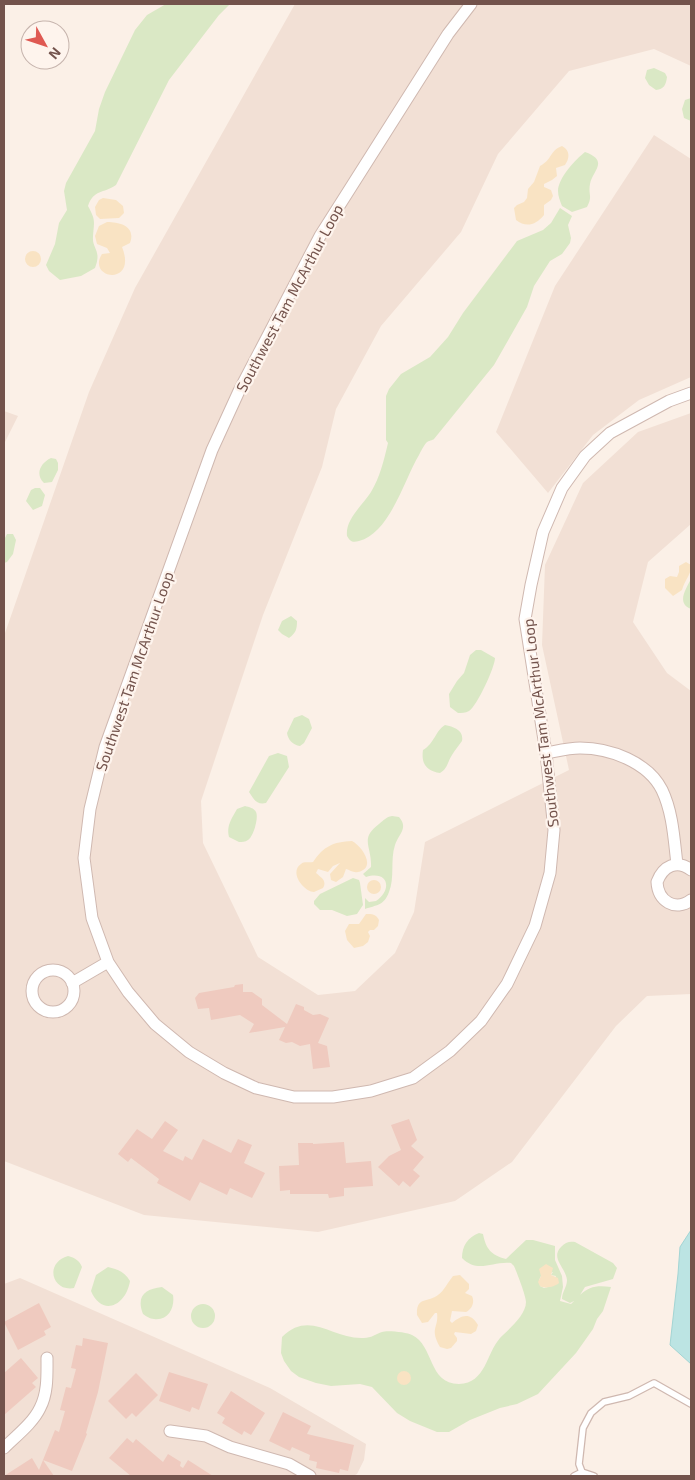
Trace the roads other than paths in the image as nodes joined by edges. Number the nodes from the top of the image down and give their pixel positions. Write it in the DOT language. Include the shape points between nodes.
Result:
graph roads {
  1 [pos="470,4"];
  2 [pos="691,394"];
  3 [pos="546,753"];
  4 [pos="677,864"];
  5 [pos="691,870"];
  6 [pos="691,900"];
  7 [pos="108,962"];
  8 [pos="72,983"];
  9 [pos="47,1358"];
  10 [pos="691,1404"];
  11 [pos="170,1431"];
  12 [pos="4,1448"];
  13 [pos="582,1472"];
  14 [pos="310,1476"];
  15 [pos="574,1476"];
  16 [pos="594,1476"];
  1 -- 7 [label="street, Southwest Tam McArthur Loop" via="320,236 212,450 105,747 90,808 84,858 92,918"];
  2 -- 3 [label="street, Southwest Tam McArthur Loop" via="610,433 585,456 562,488 543,532 525,619"];
  3 -- 4 [label="street" via="580,748 607,751 626,758 649,773 662,789 671,816"];
  3 -- 7 [label="street, Southwest Tam McArthur Loop" via="554,830 550,873 535,926 507,984 481,1021 450,1052 413,1078 333,1098 294,1097 256,1088 189,1052 155,1024"];
  4 -- 5 [label="street"];
  4 -- 6 [label="street" via="664,870 657,889 671,905"];
  7 -- 8 [label="street"];
  9 -- 12 [label="street" via="46,1386 40,1408"];
  10 -- 13 [label="lane" via="654,1383 630,1396 604,1402 583,1428 579,1464"];
  11 -- 14 [label="street" via="206,1436 230,1447 289,1464"];
  13 -- 15 [label="lane"];
  13 -- 16 [label="lane"];
}
